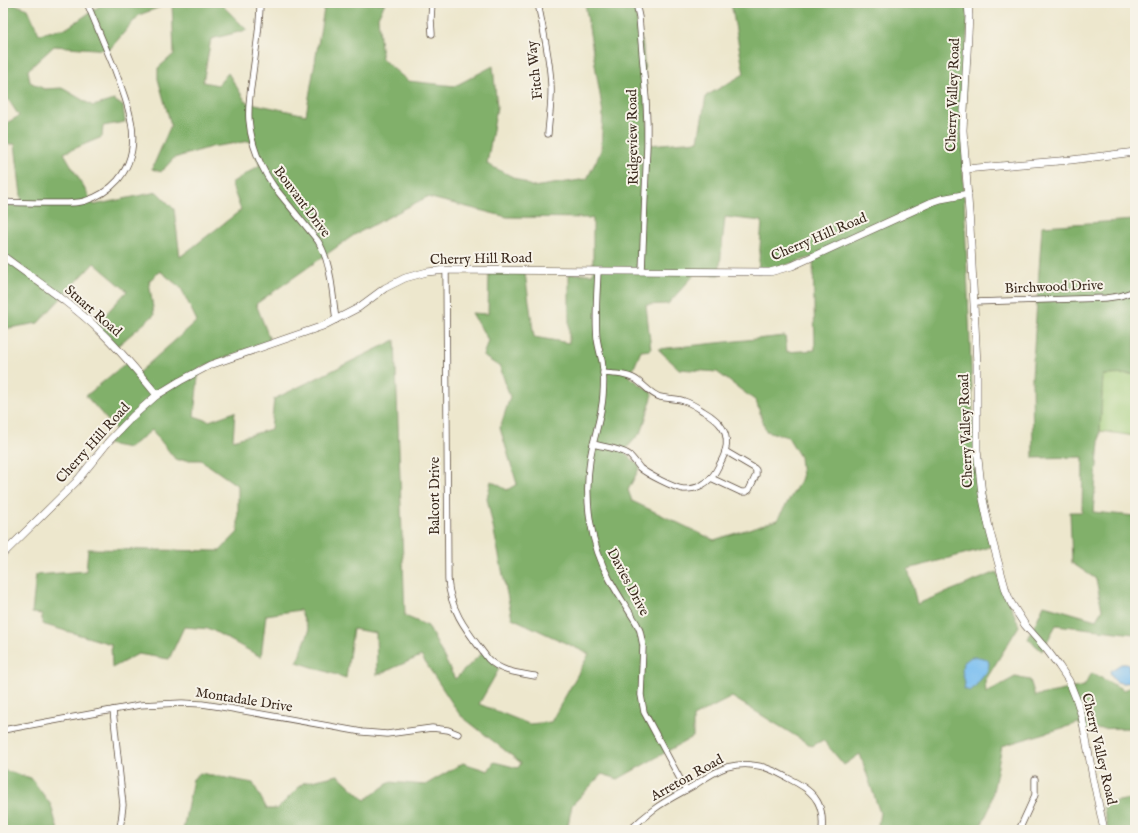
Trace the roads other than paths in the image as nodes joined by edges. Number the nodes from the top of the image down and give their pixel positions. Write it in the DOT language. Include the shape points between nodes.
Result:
graph roads {
  1 [pos="87,3"];
  2 [pos="260,3"];
  3 [pos="432,3"];
  4 [pos="538,3"];
  5 [pos="636,3"];
  6 [pos="968,3"];
  7 [pos="432,34"];
  8 [pos="548,134"];
  9 [pos="1135,152"];
  10 [pos="965,168"];
  11 [pos="968,194"];
  12 [pos="3,202"];
  13 [pos="3,256"];
  14 [pos="446,270"];
  15 [pos="598,271"];
  16 [pos="642,271"];
  17 [pos="1135,291"];
  18 [pos="974,302"];
  19 [pos="336,320"];
  20 [pos="603,373"];
  21 [pos="157,395"];
  22 [pos="593,444"];
  23 [pos="725,451"];
  24 [pos="711,478"];
  25 [pos="3,554"];
  26 [pos="535,676"];
  27 [pos="113,710"];
  28 [pos="3,730"];
  29 [pos="458,734"];
  30 [pos="1035,779"];
  31 [pos="686,790"];
  32 [pos="119,830"];
  33 [pos="630,830"];
  34 [pos="822,830"];
  35 [pos="1020,830"];
  36 [pos="1104,830"];
  1 -- 12 [label="street" via="107,48 130,112 133,145 129,161 121,176 108,189 85,201"];
  2 -- 19 [label="street, Bouvant Drive" via="249,105 253,143 268,179 322,249 328,264"];
  3 -- 7 [label="street"];
  4 -- 8 [label="street, Fitch Way" via="551,79"];
  5 -- 16 [label="street, Ridgeview Road" via="647,122"];
  6 -- 10 [label="street, Cherry Valley Road" via="963,121"];
  9 -- 10 [label="street"];
  10 -- 11 [label="street, Cherry Valley Road"];
  11 -- 16 [label="street, Cherry Hill Road" via="932,202 780,270 759,273"];
  11 -- 18 [label="street, Cherry Valley Road"];
  13 -- 21 [label="street, Stuart Road" via="99,330"];
  14 -- 15 [label="street, Cherry Hill Road"];
  14 -- 19 [label="street, Cherry Hill Road" via="405,278"];
  14 -- 26 [label="street, Balcort Drive" via="449,590 457,615 488,659 504,670"];
  15 -- 16 [label="street, Cherry Hill Road"];
  15 -- 20 [label="street, Davies Drive" via="597,340"];
  17 -- 18 [label="street, Birchwood Drive" via="1106,298"];
  18 -- 36 [label="street, Cherry Valley Road" via="977,450 990,532 1013,608 1060,666 1074,693 1082,717"];
  19 -- 21 [label="street, Cherry Hill Road" via="210,365"];
  20 -- 22 [label="street, Davies Drive" via="602,406"];
  20 -- 23 [label="street" via="628,376 654,394 685,401 713,416 725,432"];
  21 -- 25 [label="street, Cherry Hill Road" via="119,430 69,490"];
  22 -- 24 [label="street" via="622,451 643,470 677,488 702,486"];
  22 -- 31 [label="street, Davies Drive" via="587,491 593,537 602,565 640,632 643,646 641,695 644,712"];
  23 -- 24 [label="street"];
  23 -- 24 [label="street" via="754,468 756,475 748,490 744,492"];
  27 -- 28 [label="street, Montadale Drive"];
  27 -- 29 [label="street, Montadale Drive" via="151,704 202,704 362,732 387,734 432,728"];
  27 -- 32 [label="street" via="123,805"];
  30 -- 35 [label="street" via="1035,795"];
  31 -- 33 [label="street, Arreton Road" via="653,810"];
  31 -- 34 [label="street, Arreton Road" via="727,767 745,764 762,766 810,791 821,809"];
}
